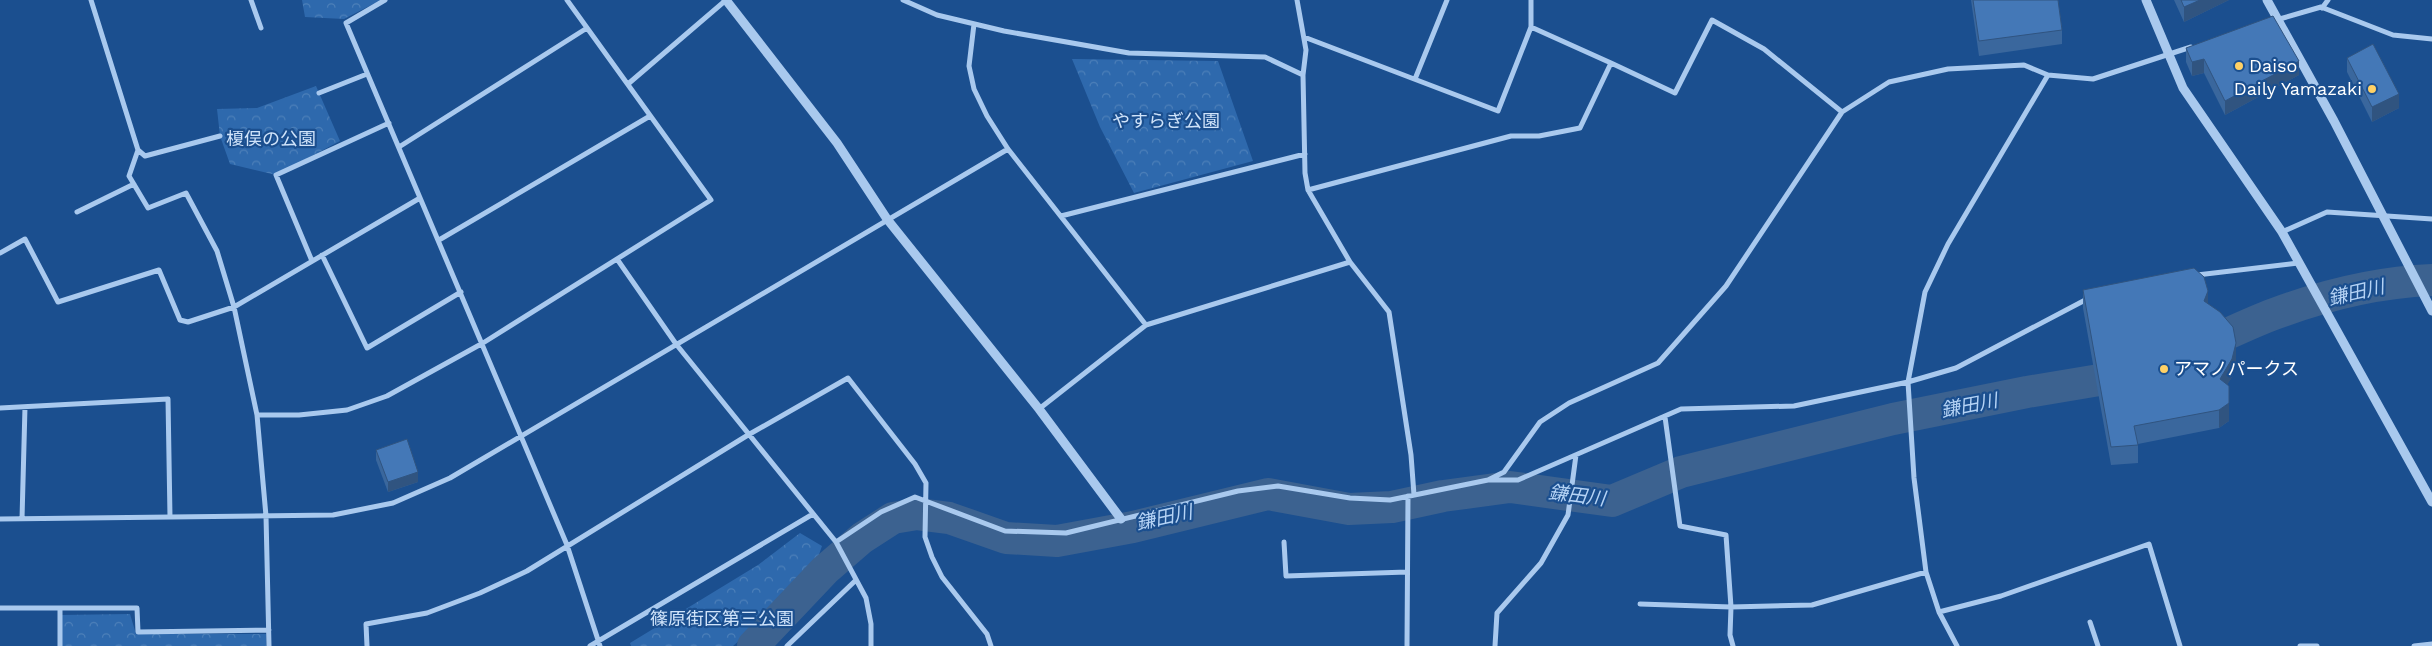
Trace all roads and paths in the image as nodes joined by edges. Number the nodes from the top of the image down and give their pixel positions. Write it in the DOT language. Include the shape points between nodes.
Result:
graph roads {
  1 [pos="91,0"];
  2 [pos="251,0"];
  3 [pos="385,0"];
  4 [pos="567,0"];
  5 [pos="726,0"];
  6 [pos="903,0"];
  7 [pos="1297,0"];
  8 [pos="1447,0"];
  9 [pos="1531,0"];
  10 [pos="2146,0"];
  11 [pos="2266,0"];
  12 [pos="2328,0"];
  13 [pos="2322,8"];
  14 [pos="2272,21"];
  15 [pos="974,24"];
  16 [pos="1531,27"];
  17 [pos="261,28"];
  18 [pos="587,28"];
  19 [pos="1304,37"];
  20 [pos="2432,39"];
  21 [pos="2196,46"];
  22 [pos="2168,55"];
  23 [pos="1611,63"];
  24 [pos="367,74"];
  25 [pos="2048,75"];
  26 [pos="1303,76"];
  27 [pos="1415,79"];
  28 [pos="628,84"];
  29 [pos="318,93"];
  30 [pos="1842,112"];
  31 [pos="650,116"];
  32 [pos="389,123"];
  33 [pos="220,136"];
  34 [pos="399,147"];
  35 [pos="1008,149"];
  36 [pos="138,150"];
  37 [pos="1305,154"];
  38 [pos="134,184"];
  39 [pos="1308,190"];
  40 [pos="420,198"];
  41 [pos="77,212"];
  42 [pos="1061,216"];
  43 [pos="2384,216"];
  44 [pos="2432,218"];
  45 [pos="887,219"];
  46 [pos="2282,232"];
  47 [pos="438,240"];
  48 [pos="0,254"];
  49 [pos="322,255"];
  50 [pos="616,259"];
  51 [pos="312,261"];
  52 [pos="1350,262"];
  53 [pos="2298,262"];
  54 [pos="2191,276"];
  55 [pos="461,292"];
  56 [pos="2098,294"];
  57 [pos="234,307"];
  58 [pos="2432,311"];
  59 [pos="1146,325"];
  60 [pos="483,343"];
  61 [pos="676,344"];
  62 [pos="1908,382"];
  63 [pos="25,407"];
  64 [pos="0,408"];
  65 [pos="1038,409"];
  66 [pos="257,416"];
  67 [pos="1665,416"];
  68 [pos="522,435"];
  69 [pos="748,435"];
  70 [pos="1576,455"];
  71 [pos="1488,480"];
  72 [pos="1414,495"];
  73 [pos="1408,496"];
  74 [pos="925,502"];
  75 [pos="2432,502"];
  76 [pos="813,514"];
  77 [pos="266,516"];
  78 [pos="170,517"];
  79 [pos="0,519"];
  80 [pos="22,519"];
  81 [pos="1121,519"];
  82 [pos="836,542"];
  83 [pos="1284,542"];
  84 [pos="567,545"];
  85 [pos="1407,572"];
  86 [pos="1926,572"];
  87 [pos="856,580"];
  88 [pos="1640,604"];
  89 [pos="1731,607"];
  90 [pos="0,608"];
  91 [pos="60,608"];
  92 [pos="1939,612"];
  93 [pos="2090,622"];
  94 [pos="269,630"];
  95 [pos="600,644"];
  96 [pos="2432,644"];
  97 [pos="60,646"];
  98 [pos="269,646"];
  99 [pos="367,646"];
  100 [pos="590,646"];
  101 [pos="787,646"];
  102 [pos="871,646"];
  103 [pos="991,646"];
  104 [pos="1406,646"];
  105 [pos="1494,646"];
  106 [pos="1733,646"];
  107 [pos="1957,646"];
  108 [pos="2098,646"];
  109 [pos="2180,646"];
  110 [pos="2300,646"];
  111 [pos="2317,646"];
  112 [pos="2414,646"];
  1 -- 36 [label="street"];
  2 -- 17 [label="street"];
  3 -- 24 [label="street" via="346,24"];
  4 -- 18 [label="street"];
  5 -- 28 [label="street"];
  5 -- 45 [label="street" via="837,143"];
  6 -- 15 [label="street" via="937,15"];
  7 -- 19 [label="street"];
  8 -- 27 [label="street"];
  9 -- 16 [label="street"];
  10 -- 22 [label="street"];
  11 -- 14 [label="street"];
  12 -- 13 [label="street"];
  13 -- 14 [label="street"];
  13 -- 20 [label="street" via="2393,35"];
  14 -- 43 [label="street"];
  15 -- 26 [label="street" via="1129,53 1265,57"];
  15 -- 35 [label="street" via="969,66 974,89"];
  16 -- 23 [label="street"];
  16 -- 27 [label="street" via="1498,111"];
  18 -- 28 [label="street"];
  18 -- 34 [label="street"];
  19 -- 26 [label="street"];
  19 -- 27 [label="street"];
  21 -- 22 [label="street"];
  22 -- 25 [label="street" via="2093,79"];
  22 -- 46 [label="street" via="2183,88"];
  23 -- 30 [label="street" via="1675,92 1712,20 1764,49"];
  23 -- 39 [label="street" via="1580,128 1539,136 1511,136"];
  24 -- 29 [label="street"];
  24 -- 32 [label="street"];
  25 -- 30 [label="street" via="2024,65 1948,68 1889,82"];
  25 -- 62 [label="street" via="1948,244 1924,292"];
  26 -- 37 [label="street"];
  28 -- 31 [label="street"];
  30 -- 71 [label="street" via="1726,286 1658,363 1569,403 1540,422 1504,472"];
  31 -- 47 [label="street"];
  31 -- 50 [label="street" via="711,200"];
  32 -- 34 [label="street"];
  32 -- 51 [label="street" via="276,175"];
  33 -- 36 [label="street" via="145,156"];
  34 -- 40 [label="street"];
  35 -- 42 [label="street"];
  35 -- 45 [label="street"];
  36 -- 38 [label="street" via="129,176"];
  37 -- 39 [label="street"];
  37 -- 42 [label="street"];
  38 -- 41 [label="street"];
  38 -- 57 [label="street" via="148,208 186,193 217,251"];
  39 -- 52 [label="street"];
  40 -- 47 [label="street"];
  40 -- 49 [label="street"];
  42 -- 59 [label="street"];
  43 -- 44 [label="street"];
  43 -- 46 [label="street" via="2327,212"];
  43 -- 58 [label="street"];
  45 -- 61 [label="street"];
  45 -- 65 [label="street"];
  46 -- 53 [label="street"];
  47 -- 55 [label="street"];
  48 -- 57 [label="street" via="25,239 58,302 159,270 180,320 188,322"];
  49 -- 51 [label="street"];
  49 -- 55 [label="street" via="368,348"];
  50 -- 60 [label="street"];
  50 -- 61 [label="street"];
  51 -- 57 [label="street"];
  52 -- 59 [label="street"];
  52 -- 72 [label="street" via="1389,312"];
  53 -- 54 [label="street"];
  53 -- 75 [label="street"];
  55 -- 60 [label="street"];
  56 -- 62 [label="street" via="1956,368"];
  57 -- 66 [label="street"];
  59 -- 65 [label="street"];
  60 -- 66 [label="street" via="387,396 347,410 299,416"];
  60 -- 68 [label="street"];
  61 -- 68 [label="street"];
  61 -- 69 [label="street"];
  62 -- 67 [label="street" via="1794,406 1681,409"];
  62 -- 86 [label="street" via="1914,478"];
  63 -- 64 [label="street"];
  63 -- 78 [label="street" via="168,399"];
  63 -- 80 [label="street"];
  65 -- 81 [label="street"];
  66 -- 77 [label="street"];
  67 -- 70 [label="street"];
  67 -- 89 [label="street" via="1680,526 1726,536"];
  68 -- 77 [label="street" via="450,478 393,503 333,515"];
  68 -- 84 [label="street"];
  69 -- 74 [label="street" via="848,378 915,464 926,483"];
  69 -- 76 [label="street"];
  69 -- 84 [label="street"];
  70 -- 71 [label="street" via="1518,480"];
  70 -- 105 [label="street" via="1568,515 1541,563 1498,613"];
  71 -- 72 [label="street"];
  72 -- 73 [label="street"];
  73 -- 81 [label="street" via="1390,500 1350,498 1278,486 1238,491"];
  73 -- 85 [label="street"];
  74 -- 81 [label="street" via="1005,531 1066,533"];
  74 -- 82 [label="street" via="916,497 881,512"];
  74 -- 103 [label="street" via="925,538 932,557 942,576 987,634"];
  76 -- 82 [label="street"];
  76 -- 95 [label="street"];
  77 -- 78 [label="street"];
  77 -- 94 [label="street"];
  78 -- 80 [label="street"];
  79 -- 80 [label="street"];
  82 -- 87 [label="street"];
  83 -- 85 [label="street" via="1286,576"];
  84 -- 95 [label="street"];
  84 -- 99 [label="street" via="527,571 480,593 427,613 366,624"];
  85 -- 104 [label="street"];
  86 -- 89 [label="street" via="1812,605"];
  86 -- 92 [label="street"];
  87 -- 101 [label="street"];
  87 -- 102 [label="street" via="868,607"];
  88 -- 89 [label="street"];
  89 -- 106 [label="street"];
  90 -- 91 [label="street"];
  91 -- 94 [label="street" via="137,608 138,632"];
  91 -- 97 [label="street"];
  92 -- 107 [label="street"];
  92 -- 109 [label="street" via="2001,596 2149,544"];
  93 -- 108 [label="street"];
  94 -- 98 [label="street"];
  95 -- 100 [label="street"];
  96 -- 112 [label="street"];
  110 -- 111 [label="street"];
}
